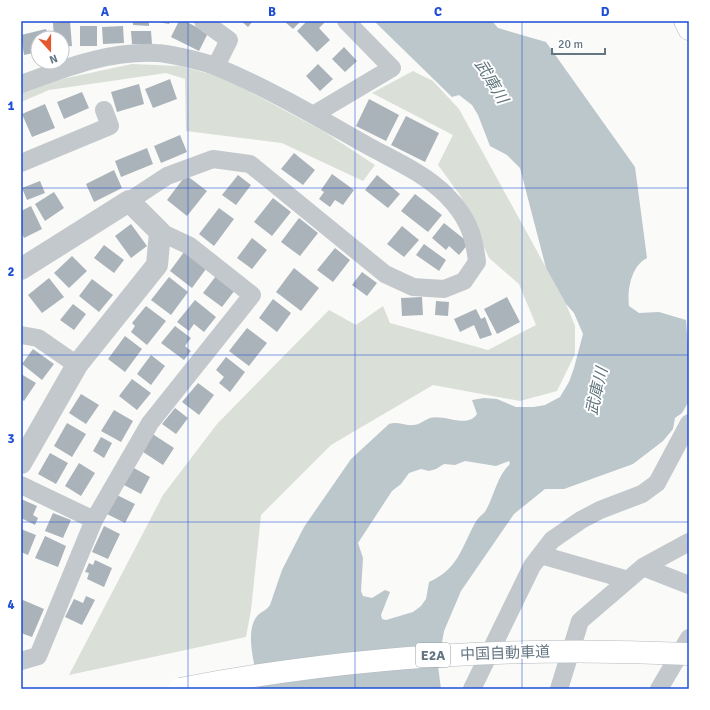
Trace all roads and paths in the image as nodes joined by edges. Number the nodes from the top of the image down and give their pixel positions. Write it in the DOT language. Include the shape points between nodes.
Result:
graph roads {
  1 [pos="203,21"];
  2 [pos="346,21"];
  3 [pos="685,21"];
  4 [pos="689,29"];
  5 [pos="216,66"];
  6 [pos="21,84"];
  7 [pos="104,110"];
  8 [pos="313,115"];
  9 [pos="21,163"];
  10 [pos="129,201"];
  11 [pos="160,232"];
  12 [pos="21,270"];
  13 [pos="21,334"];
  14 [pos="77,365"];
  15 [pos="689,423"];
  16 [pos="21,463"];
  17 [pos="21,485"];
  18 [pos="94,520"];
  19 [pos="689,542"];
  20 [pos="541,555"];
  21 [pos="643,567"];
  22 [pos="628,580"];
  23 [pos="689,584"];
  24 [pos="689,638"];
  25 [pos="689,654"];
  26 [pos="21,661"];
  27 [pos="180,689"];
  28 [pos="472,689"];
  29 [pos="559,689"];
  30 [pos="659,689"];
  1 -- 5 [label="street" via="228,40"];
  2 -- 8 [label="street" via="392,68"];
  3 -- 4 [label="highway"];
  5 -- 6 [label="street" via="157,53 118,54 75,65"];
  5 -- 8 [label="street"];
  7 -- 9 [label="street" via="110,126"];
  8 -- 10 [label="street" via="421,176 446,195 464,216 475,240 478,262 464,281 444,289 414,287 385,274 250,164 213,159 167,176"];
  10 -- 11 [label="street"];
  10 -- 12 [label="street"];
  11 -- 14 [label="street" via="157,265"];
  11 -- 18 [label="street" via="190,246 252,295 150,423"];
  13 -- 14 [label="street" via="38,338"];
  14 -- 16 [label="street"];
  15 -- 20 [label="street" via="657,483 642,494 581,520 552,540"];
  17 -- 18 [label="street"];
  18 -- 26 [label="street" via="38,656"];
  19 -- 21 [label="street"];
  20 -- 22 [label="street"];
  20 -- 28 [label="street" via="532,566"];
  21 -- 22 [label="street"];
  21 -- 23 [label="street"];
  22 -- 29 [label="street" via="580,621"];
  24 -- 30 [label="street"];
  25 -- 27 [label="highway, 中国自動車道 / E2A, bridge" via="528,651 430,655 329,665"];
}
